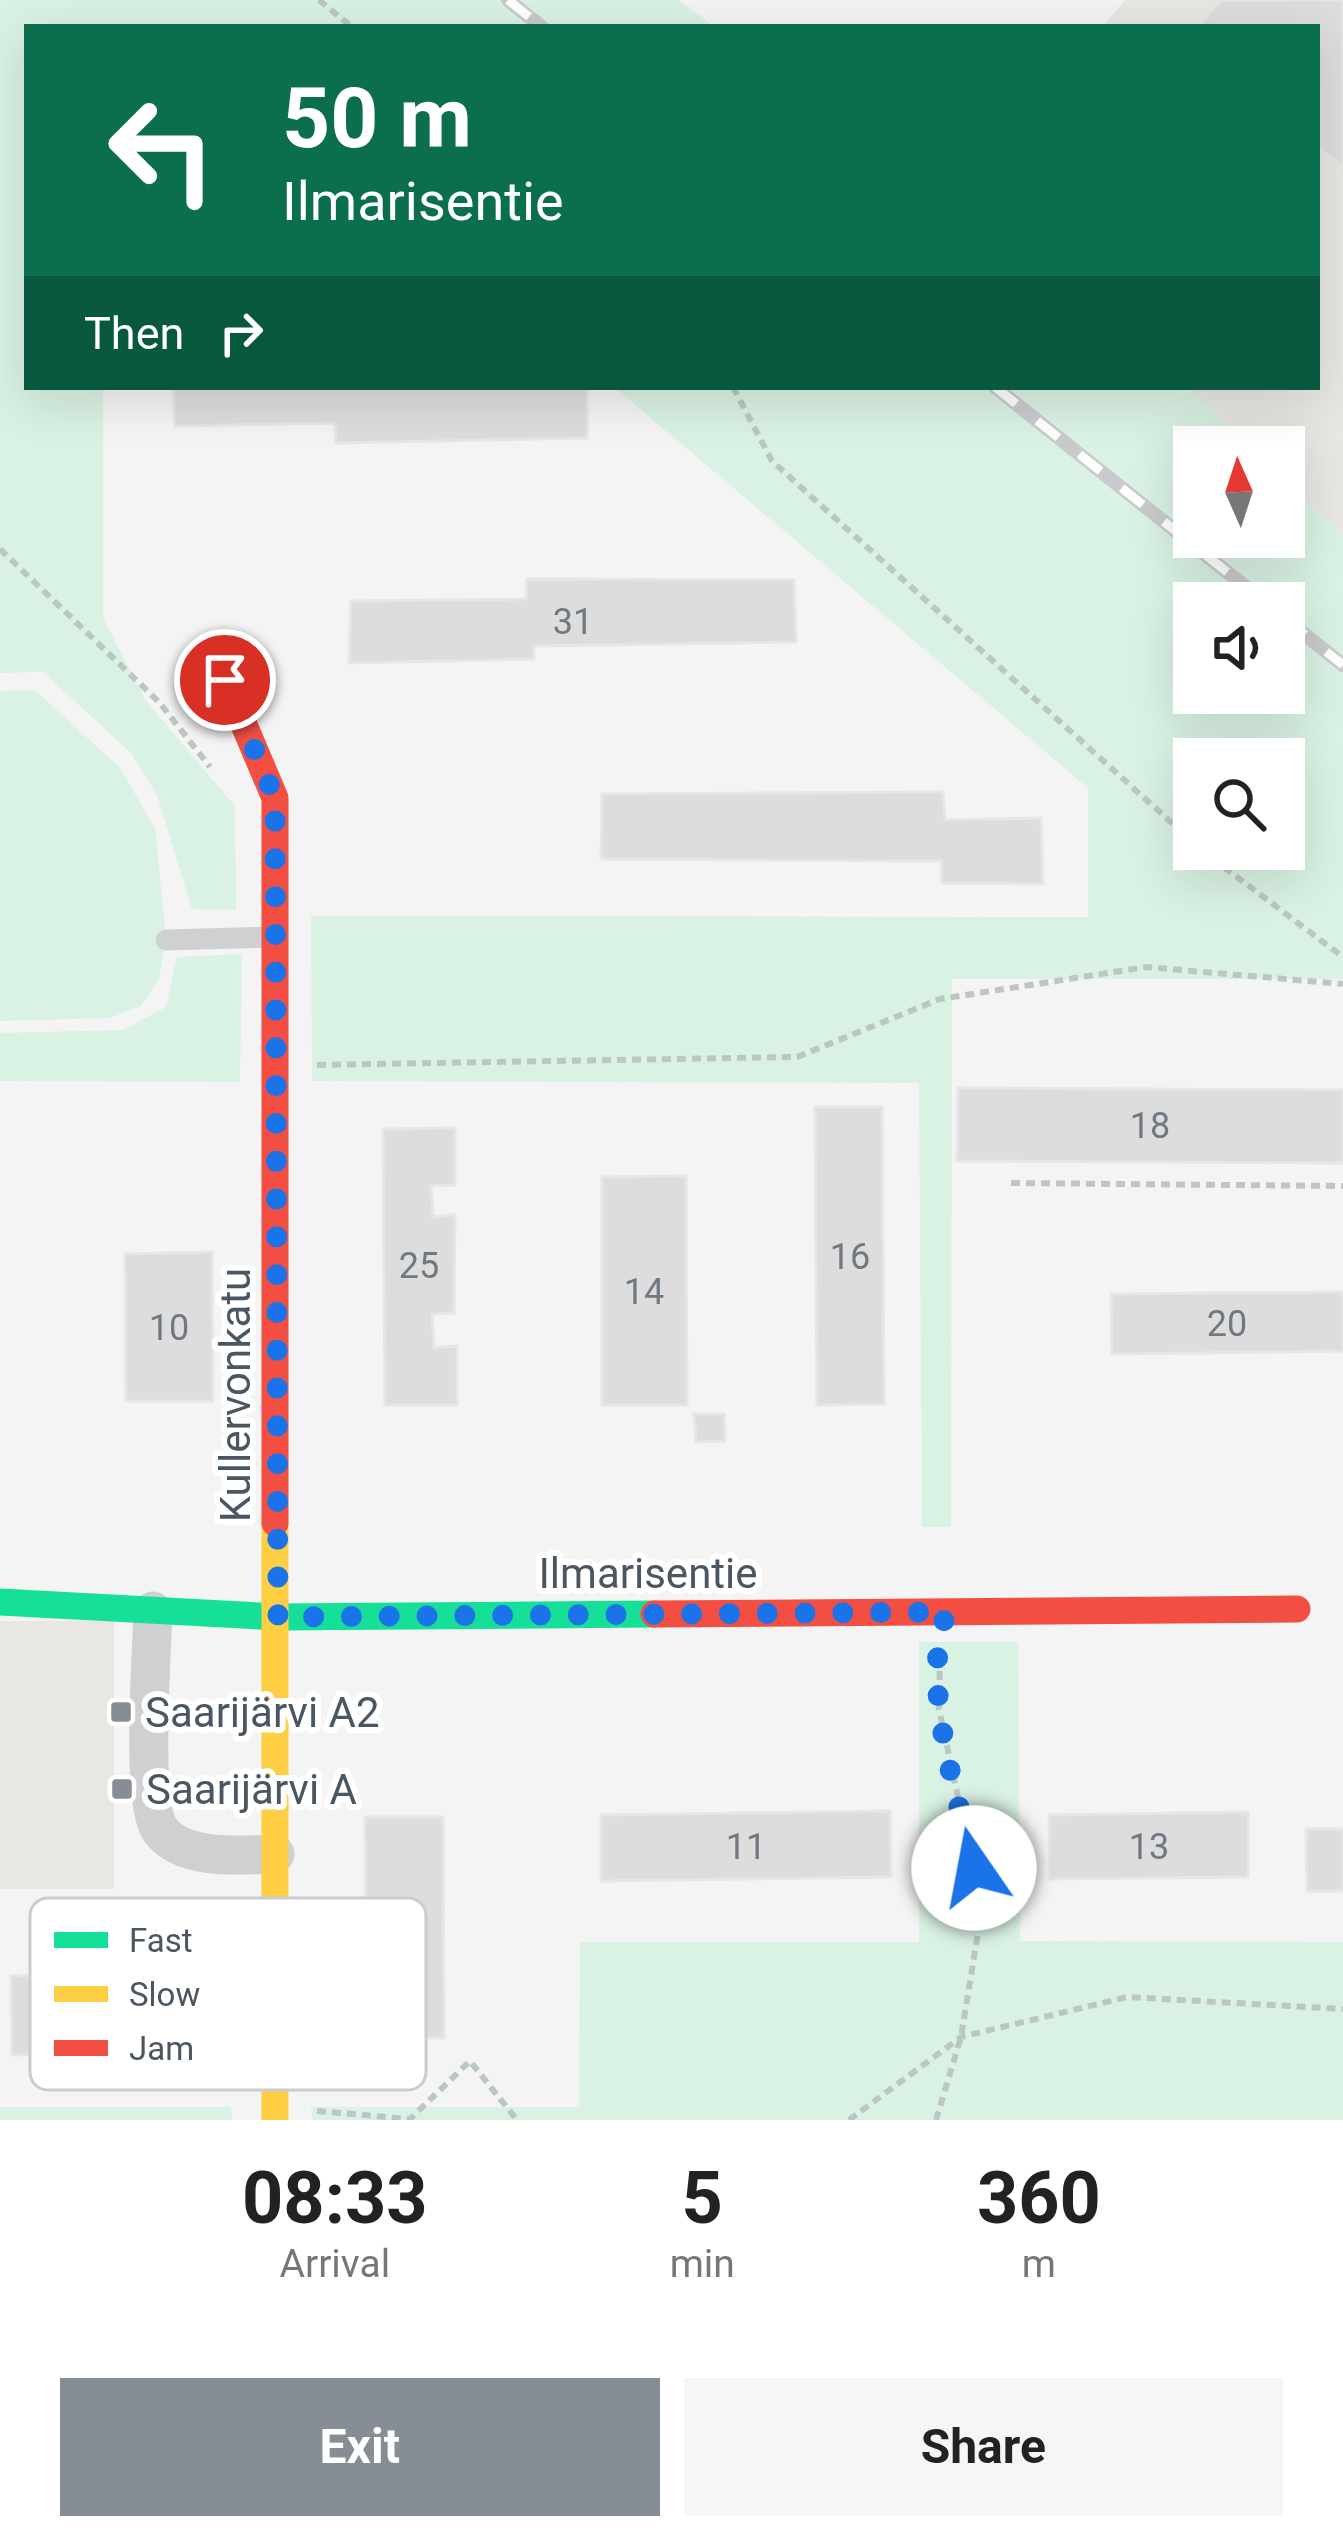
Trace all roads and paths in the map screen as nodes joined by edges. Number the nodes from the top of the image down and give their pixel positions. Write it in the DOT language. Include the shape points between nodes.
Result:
graph roads {
  1 [pos="319,0"];
  2 [pos="348,24"];
  3 [pos="735,390"];
  4 [pos="0,549"];
  5 [pos="225,680"];
  6 [pos="224,784"];
  7 [pos="1173,824"];
  8 [pos="1229,870"];
  9 [pos="275,937"];
  10 [pos="166,940"];
  11 [pos="1343,957"];
  12 [pos="1343,984"];
  13 [pos="275,1066"];
  14 [pos="1011,1184"];
  15 [pos="1343,1186"];
  16 [pos="0,1602"];
  17 [pos="1297,1609"];
  18 [pos="153,1611"];
  19 [pos="947,1612"];
  20 [pos="278,1617"];
  21 [pos="275,1854"];
  22 [pos="275,1898"];
  23 [pos="1343,2009"];
  24 [pos="961,2037"];
  25 [pos="307,2111"];
  26 [pos="517,2120"];
  27 [pos="848,2120"];
  28 [pos="936,2120"];
  1 -- 2 [label="path"];
  3 -- 7 [label="path" via="772,461"];
  4 -- 6 [label="path" via="159,702"];
  5 -- 9 [label="street, Kullervonkatu" via="275,798"];
  8 -- 11 [label="path"];
  9 -- 10 [label="lane"];
  9 -- 13 [label="street, Kullervonkatu"];
  12 -- 13 [label="path" via="1146,967 940,999 797,1057"];
  13 -- 20 [label="street, Kullervonkatu"];
  14 -- 15 [label="path"];
  16 -- 18 [label="street, Ilmarisentie"];
  17 -- 19 [label="street, Ilmarisentie"];
  18 -- 20 [label="street, Ilmarisentie"];
  18 -- 21 [label="street" via="149,1802 161,1832 216,1854"];
  19 -- 20 [label="street, Ilmarisentie"];
  19 -- 24 [label="path" via="939,1708 982,1908"];
  20 -- 21 [label="street, Kullervonkatu"];
  21 -- 22 [label="street, Kullervonkatu"];
  23 -- 24 [label="path" via="1127,1997"];
  24 -- 27 [label="path"];
  24 -- 28 [label="path"];
  25 -- 26 [label="path" via="410,2119 470,2061"];
}
